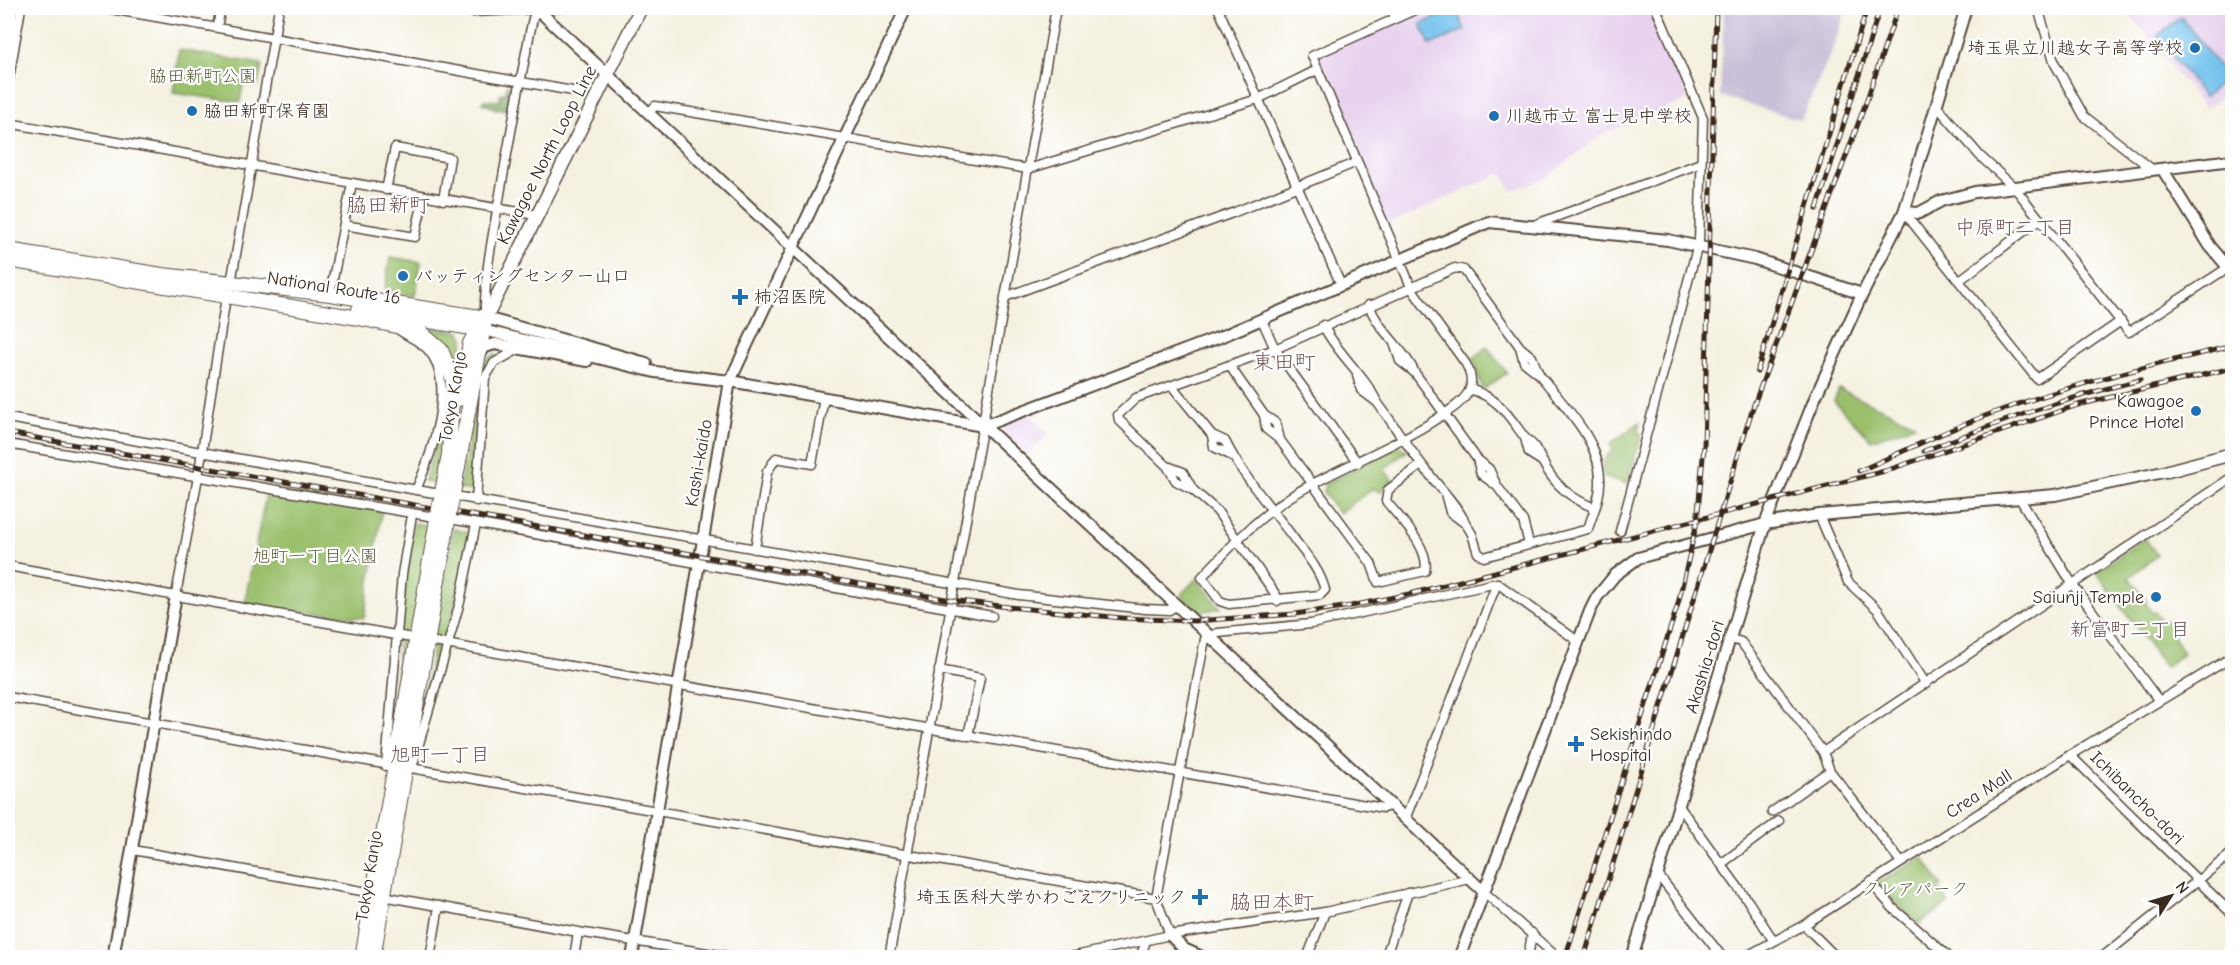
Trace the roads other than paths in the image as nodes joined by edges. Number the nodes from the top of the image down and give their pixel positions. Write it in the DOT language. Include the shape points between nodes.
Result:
graph roads {
  1 [pos="21,8"];
  2 [pos="105,8"];
  3 [pos="221,8"];
  4 [pos="279,8"];
  5 [pos="426,8"];
  6 [pos="560,8"];
  7 [pos="641,8"];
  8 [pos="906,8"];
  9 [pos="1056,8"];
  10 [pos="1218,8"];
  11 [pos="1391,8"];
  12 [pos="1419,8"];
  13 [pos="1656,8"];
  14 [pos="1966,8"];
  15 [pos="2038,8"];
  16 [pos="537,9"];
  17 [pos="474,10"];
  18 [pos="1395,18"];
  19 [pos="217,27"];
  20 [pos="274,38"];
  21 [pos="1317,70"];
  22 [pos="608,75"];
  23 [pos="520,80"];
  24 [pos="8,84"];
  25 [pos="584,93"];
  26 [pos="1258,99"];
  27 [pos="1936,105"];
  28 [pos="649,113"];
  29 [pos="8,123"];
  30 [pos="843,138"];
  31 [pos="2232,160"];
  32 [pos="1357,162"];
  33 [pos="1701,163"];
  34 [pos="251,165"];
  35 [pos="1028,169"];
  36 [pos="2158,170"];
  37 [pos="352,183"];
  38 [pos="1298,187"];
  39 [pos="2015,188"];
  40 [pos="386,190"];
  41 [pos="424,196"];
  42 [pos="443,200"];
  43 [pos="497,209"];
  44 [pos="1904,212"];
  45 [pos="536,215"];
  46 [pos="2040,219"];
  47 [pos="344,225"];
  48 [pos="1534,225"];
  49 [pos="793,246"];
  50 [pos="1696,247"];
  51 [pos="8,250"];
  52 [pos="1400,259"];
  53 [pos="8,260"];
  54 [pos="2231,268"];
  55 [pos="1960,280"];
  56 [pos="231,283"];
  57 [pos="1341,285"];
  58 [pos="178,288"];
  59 [pos="1412,289"];
  60 [pos="330,294"];
  61 [pos="1862,294"];
  62 [pos="226,297"];
  63 [pos="1005,297"];
  64 [pos="1369,305"];
  65 [pos="1262,320"];
  66 [pos="2121,321"];
  67 [pos="390,324"];
  68 [pos="482,325"];
  69 [pos="1323,325"];
  70 [pos="519,349"];
  71 [pos="1275,349"];
  72 [pos="478,357"];
  73 [pos="1229,365"];
  74 [pos="655,372"];
  75 [pos="674,373"];
  76 [pos="730,381"];
  77 [pos="1172,386"];
  78 [pos="1470,389"];
  79 [pos="824,398"];
  80 [pos="1444,414"];
  81 [pos="8,418"];
  82 [pos="983,426"];
  83 [pos="1405,440"];
  84 [pos="8,444"];
  85 [pos="202,452"];
  86 [pos="448,454"];
  87 [pos="2232,454"];
  88 [pos="1358,463"];
  89 [pos="1421,465"];
  90 [pos="2168,471"];
  91 [pos="198,477"];
  92 [pos="2232,477"];
  93 [pos="1313,485"];
  94 [pos="416,490"];
  95 [pos="447,497"];
  96 [pos="2020,499"];
  97 [pos="476,501"];
  98 [pos="1595,508"];
  99 [pos="1272,509"];
  100 [pos="412,515"];
  101 [pos="1819,515"];
  102 [pos="443,516"];
  103 [pos="476,524"];
  104 [pos="1765,524"];
  105 [pos="1620,531"];
  106 [pos="1237,539"];
  107 [pos="703,540"];
  108 [pos="1529,544"];
  109 [pos="755,549"];
  110 [pos="699,564"];
  111 [pos="8,566"];
  112 [pos="953,583"];
  113 [pos="1497,583"];
  114 [pos="2073,585"];
  115 [pos="176,595"];
  116 [pos="1277,601"];
  117 [pos="1177,605"];
  118 [pos="949,608"];
  119 [pos="992,616"];
  120 [pos="396,634"];
  121 [pos="1210,636"];
  122 [pos="412,638"];
  123 [pos="1731,639"];
  124 [pos="434,642"];
  125 [pos="1579,642"];
  126 [pos="448,645"];
  127 [pos="2232,657"];
  128 [pos="939,670"];
  129 [pos="677,684"];
  130 [pos="1926,684"];
  131 [pos="8,697"];
  132 [pos="2159,702"];
  133 [pos="155,724"];
  134 [pos="929,729"];
  135 [pos="968,736"];
  136 [pos="1823,752"];
  137 [pos="2070,755"];
  138 [pos="400,767"];
  139 [pos="1830,771"];
  140 [pos="1178,773"];
  141 [pos="1393,806"];
  142 [pos="1679,806"];
  143 [pos="655,812"];
  144 [pos="1772,812"];
  145 [pos="1406,817"];
  146 [pos="1779,821"];
  147 [pos="133,850"];
  148 [pos="2232,853"];
  149 [pos="905,855"];
  150 [pos="1901,862"];
  151 [pos="1721,864"];
  152 [pos="1658,875"];
  153 [pos="1470,879"];
  154 [pos="2198,880"];
  155 [pos="1870,882"];
  156 [pos="1483,891"];
  157 [pos="1408,893"];
  158 [pos="378,894"];
  159 [pos="1156,898"];
  160 [pos="439,906"];
  161 [pos="1325,912"];
  162 [pos="2232,914"];
  163 [pos="1804,925"];
  164 [pos="578,932"];
  165 [pos="1532,933"];
  166 [pos="1170,935"];
  167 [pos="1773,940"];
  168 [pos="634,941"];
  169 [pos="1146,941"];
  170 [pos="113,957"];
  171 [pos="362,957"];
  172 [pos="373,957"];
  173 [pos="430,957"];
  174 [pos="574,957"];
  175 [pos="632,957"];
  176 [pos="738,957"];
  177 [pos="889,957"];
  178 [pos="1066,957"];
  179 [pos="1140,957"];
  180 [pos="1204,957"];
  181 [pos="1307,957"];
  182 [pos="1385,957"];
  183 [pos="1459,957"];
  184 [pos="1528,957"];
  185 [pos="1558,957"];
  186 [pos="1632,957"];
  187 [pos="1723,957"];
  188 [pos="1743,957"];
  189 [pos="1837,957"];
  190 [pos="1950,957"];
  191 [pos="2101,957"];
  1 -- 24 [label="street"];
  2 -- 19 [label="street"];
  3 -- 19 [label="street"];
  4 -- 20 [label="street"];
  5 -- 17 [label="street"];
  6 -- 16 [label="street"];
  7 -- 22 [label="main road, Kawagoe North Loop Line"];
  8 -- 30 [label="street, Kashi-kaido"];
  9 -- 35 [label="street"];
  10 -- 26 [label="street"];
  11 -- 18 [label="street"];
  12 -- 18 [label="street"];
  13 -- 33 [label="street" via="1701,112"];
  14 -- 27 [label="street, Akashia-dori"];
  15 -- 36 [label="street" via="2055,64 2084,116"];
  16 -- 17 [label="street"];
  16 -- 22 [label="street"];
  16 -- 23 [label="street"];
  18 -- 21 [label="street" via="1314,53"];
  19 -- 20 [label="street"];
  20 -- 23 [label="street"];
  20 -- 34 [label="street"];
  21 -- 26 [label="street"];
  21 -- 32 [label="street"];
  22 -- 28 [label="street"];
  22 -- 45 [label="main road, Kawagoe North Loop Line"];
  23 -- 25 [label="street"];
  23 -- 43 [label="street"];
  26 -- 35 [label="street"];
  26 -- 38 [label="street"];
  27 -- 39 [label="street" via="1980,156"];
  27 -- 44 [label="street, Akashia-dori"];
  28 -- 30 [label="street" via="656,106"];
  28 -- 49 [label="street"];
  29 -- 34 [label="street"];
  30 -- 35 [label="street"];
  30 -- 49 [label="street, Kashi-kaido"];
  31 -- 36 [label="street"];
  32 -- 38 [label="street"];
  32 -- 52 [label="street"];
  33 -- 48 [label="street"];
  33 -- 50 [label="street"];
  34 -- 37 [label="street"];
  34 -- 56 [label="street"];
  35 -- 63 [label="street"];
  36 -- 39 [label="street"];
  36 -- 54 [label="street" via="2210,246"];
  37 -- 40 [label="street"];
  37 -- 47 [label="street"];
  38 -- 57 [label="street"];
  38 -- 63 [label="street"];
  39 -- 44 [label="street" via="1956,196 1919,213"];
  39 -- 46 [label="street"];
  40 -- 41 [label="street"];
  40 -- 42 [label="street" via="394,149 427,153 450,158"];
  41 -- 42 [label="street"];
  41 -- 47 [label="street" via="415,237"];
  42 -- 43 [label="street"];
  43 -- 45 [label="street"];
  43 -- 68 [label="street"];
  44 -- 55 [label="street"];
  44 -- 61 [label="street, Akashia-dori"];
  45 -- 68 [label="main road, Kawagoe North Loop Line"];
  46 -- 55 [label="street"];
  46 -- 66 [label="street"];
  47 -- 60 [label="street"];
  48 -- 50 [label="street" via="1623,234"];
  48 -- 52 [label="street" via="1489,222"];
  49 -- 76 [label="street, Kashi-kaido"];
  49 -- 82 [label="street"];
  50 -- 61 [label="street" via="1755,259"];
  50 -- 105 [label="street"];
  51 -- 56 [label="highway"];
  52 -- 57 [label="street"];
  52 -- 59 [label="street"];
  53 -- 58 [label="highway, Tokyo Kanjo"];
  54 -- 66 [label="street" via="2129,332"];
  55 -- 66 [label="street" via="2037,379"];
  56 -- 60 [label="highway"];
  57 -- 65 [label="street"];
  58 -- 62 [label="highway, Tokyo Kanjo"];
  58 -- 68 [label="highway, National Route 16" via="289,298"];
  59 -- 64 [label="street"];
  59 -- 78 [label="street" via="1466,364"];
  59 -- 98 [label="street" via="1459,267 1520,347 1532,357 1539,374 1590,442 1600,478"];
  60 -- 68 [label="highway"];
  61 -- 104 [label="street, Akashia-dori"];
  62 -- 67 [label="highway, Tokyo Kanjo"];
  62 -- 85 [label="street"];
  63 -- 82 [label="street"];
  64 -- 69 [label="street"];
  64 -- 80 [label="street" via="1374,318 1407,357"];
  65 -- 71 [label="street"];
  65 -- 82 [label="street"];
  67 -- 86 [label="highway, Tokyo Kanjo" via="409,327 427,337 441,350 450,367 454,392"];
  67 -- 94 [label="street" via="429,351 440,370 442,385 435,434"];
  68 -- 72 [label="highway, Tokyo Kanjo"];
  68 -- 74 [label="street"];
  68 -- 75 [label="street" via="559,337"];
  68 -- 86 [label="highway" via="470,343"];
  69 -- 71 [label="street"];
  69 -- 83 [label="street"];
  70 -- 72 [label="street" via="490,345"];
  70 -- 74 [label="street"];
  70 -- 97 [label="street" via="494,363 485,378"];
  71 -- 73 [label="street"];
  71 -- 88 [label="street"];
  72 -- 95 [label="highway, Tokyo Kanjo"];
  73 -- 77 [label="street"];
  73 -- 93 [label="street" via="1264,415 1276,423 1280,440"];
  74 -- 75 [label="street"];
  75 -- 76 [label="street"];
  76 -- 79 [label="street"];
  76 -- 107 [label="street, Kashi-kaido"];
  77 -- 99 [label="street" via="1212,435 1214,447 1230,456"];
  77 -- 106 [label="street" via="1136,398 1118,415 1119,420 1167,466 1183,472 1193,490 1216,511"];
  78 -- 80 [label="street" via="1459,404"];
  78 -- 98 [label="street" via="1499,403 1525,438 1529,453 1542,462 1569,498"];
  79 -- 82 [label="street"];
  79 -- 109 [label="street" via="812,464 776,458 768,472"];
  80 -- 83 [label="street"];
  80 -- 108 [label="street" via="1489,469 1523,521"];
  81 -- 85 [label="street"];
  82 -- 112 [label="street"];
  82 -- 117 [label="street"];
  83 -- 88 [label="street"];
  83 -- 89 [label="street"];
  84 -- 91 [label="street"];
  85 -- 91 [label="street"];
  85 -- 94 [label="street"];
  86 -- 95 [label="highway, Tokyo Kanjo"];
  87 -- 90 [label="main road"];
  88 -- 93 [label="street"];
  89 -- 93 [label="street" via="1385,495 1420,547 1426,567 1422,574 1384,582 1375,578 1371,563"];
  89 -- 108 [label="street" via="1458,507 1478,553 1484,557"];
  90 -- 96 [label="street" via="2081,491"];
  91 -- 100 [label="street"];
  91 -- 115 [label="street"];
  92 -- 114 [label="street"];
  93 -- 99 [label="street"];
  94 -- 95 [label="street"];
  95 -- 97 [label="street"];
  95 -- 102 [label="highway, Tokyo Kanjo, bridge"];
  96 -- 101 [label="street"];
  96 -- 114 [label="street"];
  97 -- 107 [label="street"];
  98 -- 108 [label="street" via="1588,529"];
  99 -- 106 [label="street"];
  99 -- 116 [label="street" via="1321,574 1325,590 1320,595"];
  100 -- 102 [label="street"];
  100 -- 120 [label="street"];
  101 -- 104 [label="street"];
  101 -- 130 [label="street" via="1848,582 1878,610"];
  102 -- 103 [label="street"];
  102 -- 138 [label="highway, Tokyo Kanjo"];
  103 -- 110 [label="street"];
  103 -- 126 [label="street"];
  104 -- 123 [label="street, Akashia-dori"];
  104 -- 125 [label="street" via="1650,553 1626,564 1596,597"];
  106 -- 116 [label="street"];
  106 -- 116 [label="street" via="1202,577 1220,601 1229,604"];
  107 -- 109 [label="street"];
  107 -- 110 [label="street, Kashi-kaido"];
  109 -- 112 [label="street"];
  110 -- 118 [label="street"];
  110 -- 129 [label="street, Kashi-kaido"];
  111 -- 115 [label="street"];
  112 -- 117 [label="street" via="1109,607 1169,610"];
  112 -- 118 [label="street"];
  113 -- 121 [label="street" via="1311,624"];
  113 -- 125 [label="street"];
  113 -- 145 [label="street"];
  114 -- 130 [label="street"];
  114 -- 132 [label="street"];
  115 -- 120 [label="street"];
  115 -- 133 [label="street"];
  117 -- 121 [label="street"];
  118 -- 119 [label="street"];
  118 -- 128 [label="street"];
  120 -- 122 [label="street"];
  120 -- 138 [label="street"];
  121 -- 140 [label="street" via="1203,641"];
  121 -- 141 [label="street"];
  123 -- 136 [label="street" via="1741,642"];
  123 -- 142 [label="street, Akashia-dori"];
  124 -- 126 [label="street"];
  125 -- 156 [label="street"];
  126 -- 129 [label="street"];
  126 -- 138 [label="street"];
  127 -- 132 [label="street, Crea Mall"];
  128 -- 134 [label="street"];
  128 -- 135 [label="street" via="980,678"];
  129 -- 134 [label="street"];
  129 -- 143 [label="street, Kashi-kaido"];
  130 -- 136 [label="street"];
  131 -- 133 [label="street"];
  132 -- 137 [label="street, Crea Mall"];
  133 -- 138 [label="street"];
  133 -- 147 [label="street"];
  134 -- 135 [label="street"];
  134 -- 149 [label="street"];
  135 -- 140 [label="street"];
  136 -- 139 [label="street"];
  137 -- 150 [label="street, Crea Mall"];
  137 -- 154 [label="street, Ichibancho-dori"];
  138 -- 143 [label="street"];
  138 -- 158 [label="highway, Tokyo Kanjo"];
  139 -- 144 [label="street"];
  139 -- 150 [label="street"];
  140 -- 141 [label="street" via="1383,808"];
  140 -- 159 [label="street"];
  141 -- 145 [label="street"];
  142 -- 151 [label="street"];
  142 -- 152 [label="street, Akashia-dori"];
  143 -- 149 [label="street"];
  143 -- 168 [label="street, Kashi-kaido"];
  145 -- 153 [label="street"];
  146 -- 151 [label="street"];
  147 -- 158 [label="street"];
  147 -- 170 [label="street"];
  148 -- 154 [label="street"];
  149 -- 159 [label="street"];
  149 -- 177 [label="street"];
  150 -- 155 [label="street, Crea Mall"];
  151 -- 167 [label="street"];
  152 -- 186 [label="street, Akashia-dori"];
  152 -- 187 [label="street"];
  153 -- 156 [label="street"];
  153 -- 157 [label="street"];
  154 -- 162 [label="street, Ichibancho-dori"];
  154 -- 191 [label="street"];
  155 -- 163 [label="street, Crea Mall"];
  155 -- 190 [label="street" via="1893,908"];
  156 -- 165 [label="street"];
  156 -- 183 [label="street"];
  157 -- 161 [label="street"];
  157 -- 182 [label="street"];
  158 -- 160 [label="street"];
  158 -- 171 [label="highway, Tokyo Kanjo"];
  158 -- 172 [label="highway, Tokyo Kanjo"];
  159 -- 166 [label="street"];
  160 -- 164 [label="street"];
  160 -- 173 [label="street"];
  161 -- 166 [label="street"];
  161 -- 181 [label="street"];
  163 -- 167 [label="street, Crea Mall"];
  163 -- 189 [label="street"];
  164 -- 168 [label="street"];
  164 -- 174 [label="street"];
  165 -- 184 [label="street"];
  165 -- 185 [label="street"];
  166 -- 169 [label="street"];
  166 -- 180 [label="street" via="1184,950"];
  167 -- 188 [label="street, Crea Mall"];
  168 -- 175 [label="street, Kashi-kaido"];
  168 -- 176 [label="street"];
  169 -- 178 [label="street"];
  169 -- 179 [label="street"];
}
